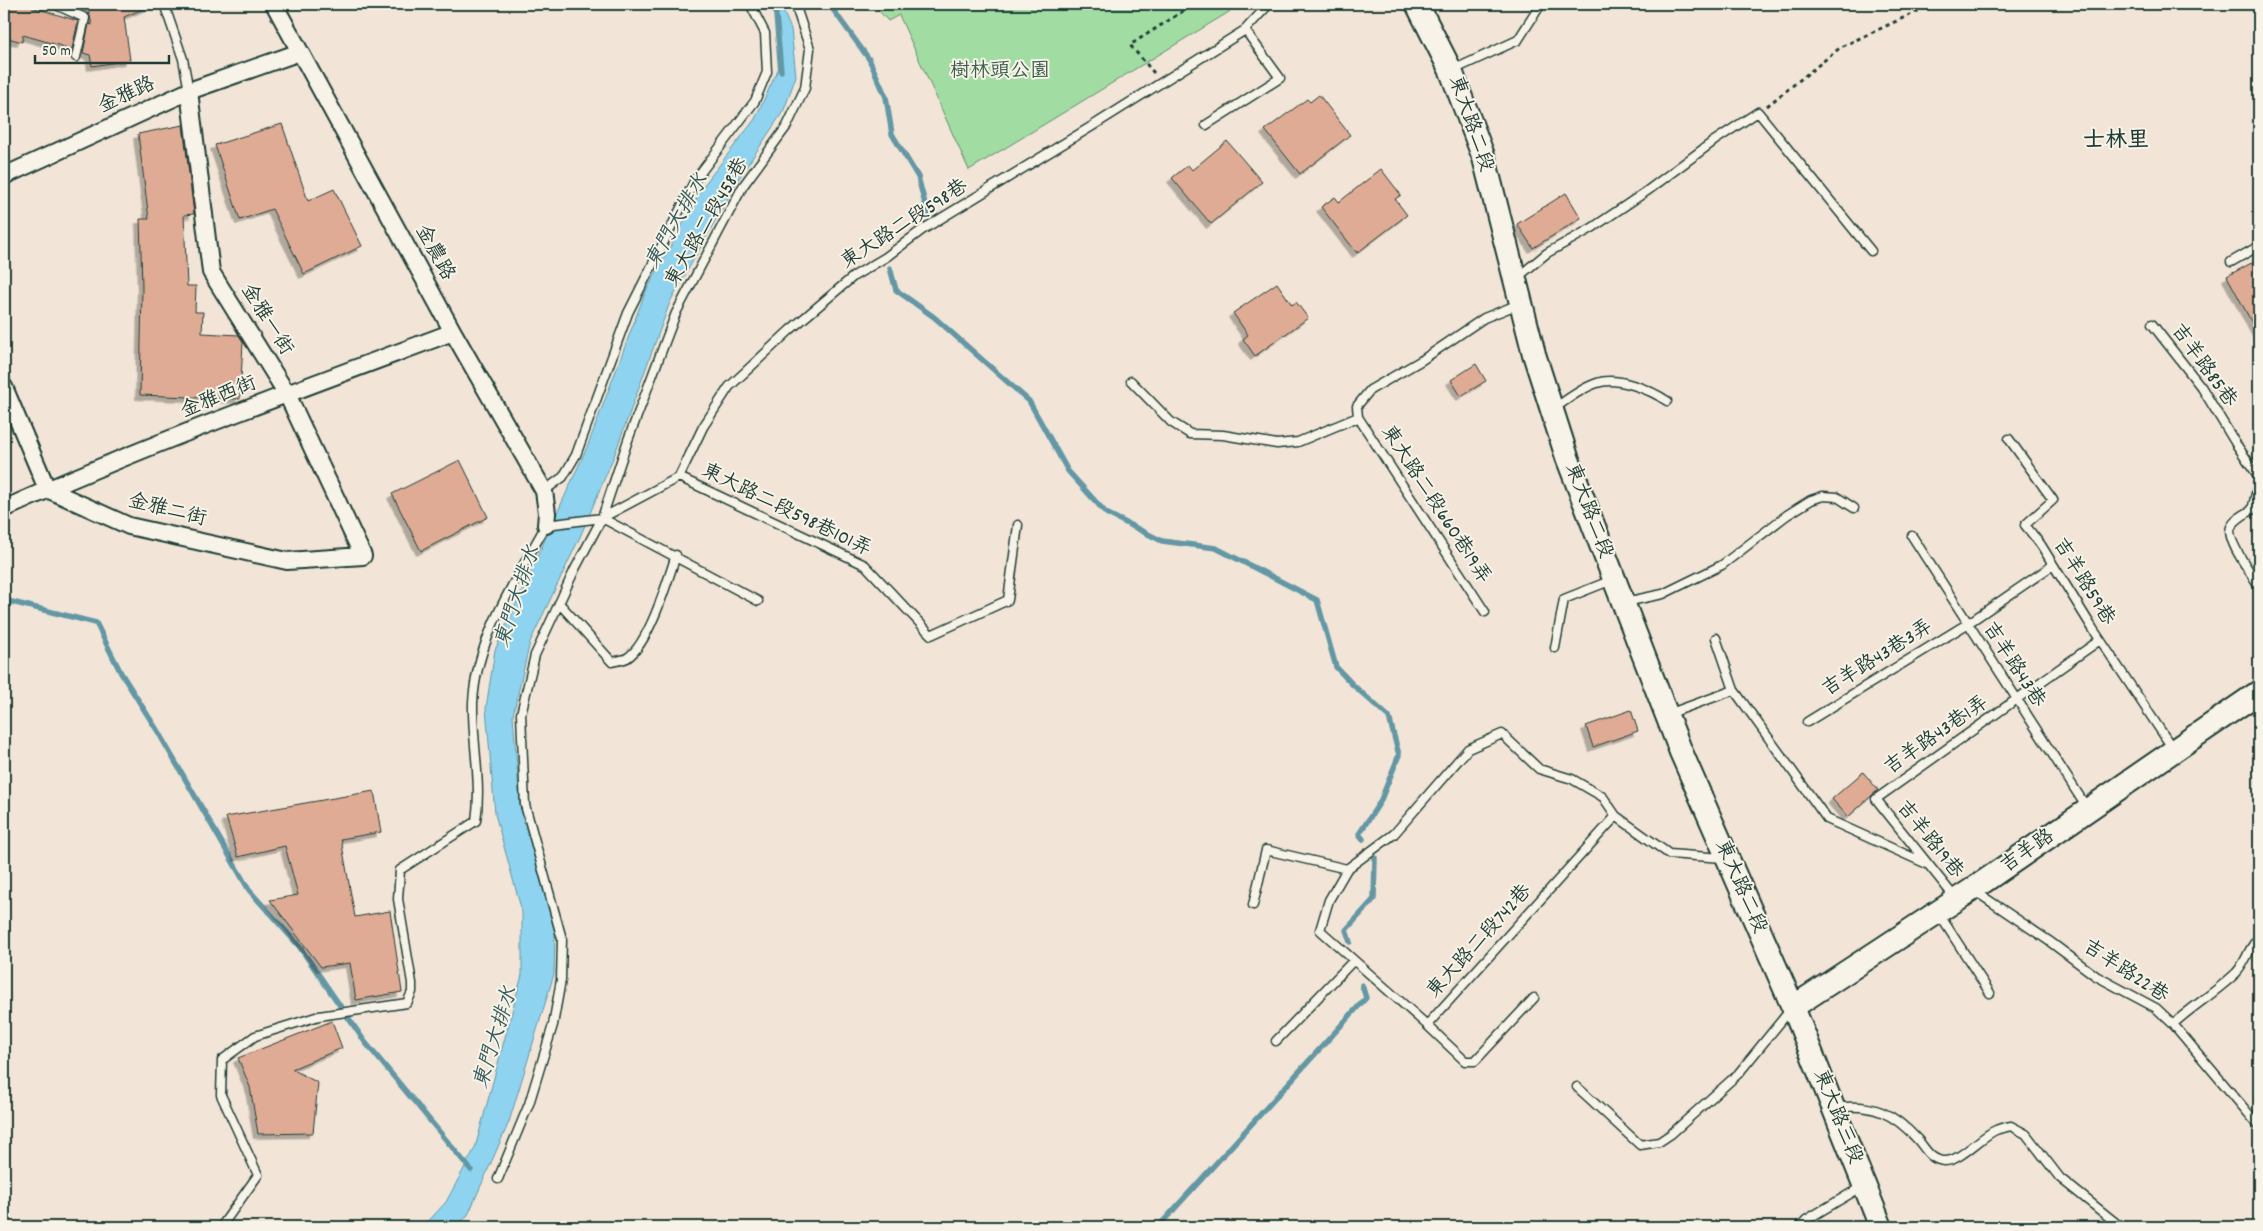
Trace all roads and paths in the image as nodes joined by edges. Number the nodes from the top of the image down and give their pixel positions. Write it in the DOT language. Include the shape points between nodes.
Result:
graph roads {
  1 [pos="54,4"];
  2 [pos="164,4"];
  3 [pos="274,4"];
  4 [pos="750,4"];
  5 [pos="795,4"];
  6 [pos="1029,4"];
  7 [pos="1047,4"];
  8 [pos="1194,4"];
  9 [pos="1269,4"];
  10 [pos="1417,4"];
  11 [pos="1541,4"];
  12 [pos="1933,4"];
  13 [pos="1245,30"];
  14 [pos="300,52"];
  15 [pos="76,57"];
  16 [pos="1451,71"];
  17 [pos="1162,82"];
  18 [pos="189,91"];
  19 [pos="1764,108"];
  20 [pos="1206,125"];
  21 [pos="4,176"];
  22 [pos="2259,246"];
  23 [pos="1871,251"];
  24 [pos="2231,262"];
  25 [pos="1515,280"];
  26 [pos="1521,304"];
  27 [pos="2152,324"];
  28 [pos="453,332"];
  29 [pos="1131,381"];
  30 [pos="4,387"];
  31 [pos="287,394"];
  32 [pos="1667,401"];
  33 [pos="1552,410"];
  34 [pos="1358,417"];
  35 [pos="2009,439"];
  36 [pos="2259,476"];
  37 [pos="679,477"];
  38 [pos="2259,481"];
  39 [pos="47,490"];
  40 [pos="544,491"];
  41 [pos="1854,508"];
  42 [pos="4,509"];
  43 [pos="602,518"];
  44 [pos="546,525"];
  45 [pos="1018,526"];
  46 [pos="1912,536"];
  47 [pos="676,555"];
  48 [pos="363,556"];
  49 [pos="2053,565"];
  50 [pos="1614,579"];
  51 [pos="2259,586"];
  52 [pos="758,601"];
  53 [pos="1623,602"];
  54 [pos="559,603"];
  55 [pos="1485,612"];
  56 [pos="1967,624"];
  57 [pos="1716,638"];
  58 [pos="2100,640"];
  59 [pos="1555,648"];
  60 [pos="1734,690"];
  61 [pos="2259,692"];
  62 [pos="2016,700"];
  63 [pos="1666,715"];
  64 [pos="1807,722"];
  65 [pos="2174,751"];
  66 [pos="1876,799"];
  67 [pos="2088,810"];
  68 [pos="1616,816"];
  69 [pos="1728,859"];
  70 [pos="1929,865"];
  71 [pos="1347,869"];
  72 [pos="1965,895"];
  73 [pos="1253,905"];
  74 [pos="1938,912"];
  75 [pos="2259,938"];
  76 [pos="1353,960"];
  77 [pos="1990,993"];
  78 [pos="1534,998"];
  79 [pos="1793,1007"];
  80 [pos="2172,1024"];
  81 [pos="1427,1026"];
  82 [pos="1276,1041"];
  83 [pos="1577,1087"];
  84 [pos="1834,1109"];
  85 [pos="2259,1126"];
  86 [pos="498,1179"];
  87 [pos="1864,1186"];
  88 [pos="221,1227"];
  89 [pos="1800,1227"];
  90 [pos="1881,1227"];
  91 [pos="2122,1227"];
  1 -- 15 [label="lane" via="85,18"];
  2 -- 18 [label="lane" via="183,59"];
  3 -- 14 [label="street, 金農路"];
  4 -- 40 [label="lane" via="765,33 767,72 755,100 695,180 628,313 576,455 563,477"];
  5 -- 43 [label="lane, 東大路二段458巷" via="810,49 805,88 787,126 743,186 676,313"];
  6 -- 7 [label="path" via="1035,7"];
  8 -- 17 [label="path" via="1130,44"];
  9 -- 13 [label="lane, 東大路二段598巷"];
  10 -- 16 [label="main road, 東大路二段"];
  11 -- 16 [label="lane" via="1518,40"];
  12 -- 19 [label="path" via="1841,47"];
  13 -- 17 [label="lane, 東大路二段598巷"];
  13 -- 20 [label="lane" via="1280,78"];
  14 -- 18 [label="street, 金雅路"];
  14 -- 28 [label="street, 金農路"];
  16 -- 25 [label="main road, 東大路二段" via="1484,158"];
  17 -- 37 [label="lane, 東大路二段598巷" via="922,230 854,276 730,387 703,427"];
  18 -- 21 [label="street, 金雅路"];
  18 -- 31 [label="street, 金雅一街" via="211,272"];
  22 -- 24 [label="lane"];
  23 -- 25 [label="lane" via="1758,112 1592,228 1547,253"];
  25 -- 26 [label="main road, 東大路二段"];
  26 -- 33 [label="main road, 東大路二段"];
  26 -- 34 [label="lane" via="1484,318 1370,390 1357,406"];
  27 -- 36 [label="lane, 吉羊路85巷" via="2202,388"];
  28 -- 31 [label="street, 金雅西街"];
  28 -- 40 [label="street, 金農路"];
  29 -- 34 [label="lane" via="1172,422 1190,434 1223,435 1277,444 1298,442"];
  30 -- 39 [label="street"];
  31 -- 39 [label="street, 金雅西街"];
  31 -- 48 [label="street, 金雅一街"];
  32 -- 33 [label="lane" via="1641,388 1611,381 1598,382"];
  33 -- 50 [label="main road, 東大路二段"];
  34 -- 55 [label="lane, 東大路二段660巷19弄"];
  35 -- 49 [label="lane, 吉羊路59巷" via="2053,500 2025,525"];
  37 -- 43 [label="lane"];
  37 -- 45 [label="lane, 東大路二段598巷101弄" via="865,565 931,635 1008,600"];
  38 -- 51 [label="lane" via="2252,510 2237,519 2230,528 2230,539"];
  39 -- 42 [label="street, 金雅西街"];
  39 -- 48 [label="street, 金雅二街" via="129,526 287,560"];
  40 -- 44 [label="street, 金農路"];
  41 -- 53 [label="lane" via="1837,497 1823,496 1811,500 1722,565 1663,594"];
  43 -- 44 [label="lane"];
  43 -- 47 [label="lane"];
  43 -- 54 [label="lane, 東大路二段458巷"];
  44 -- 88 [label="lane" via="495,620 480,661 473,702 476,821 400,870 398,899 412,983 407,1003 332,1014 255,1036 222,1060 220,1095 258,1175"];
  46 -- 56 [label="lane, 吉羊路43巷"];
  47 -- 52 [label="lane"];
  47 -- 54 [label="lane" via="662,598 641,642 627,658 612,662"];
  49 -- 56 [label="lane, 吉羊路43巷3弄"];
  49 -- 58 [label="lane, 吉羊路59巷"];
  50 -- 53 [label="main road, 東大路二段"];
  50 -- 59 [label="lane" via="1564,599"];
  53 -- 63 [label="main road, 東大路二段"];
  54 -- 86 [label="lane, 東大路二段458巷" via="535,655 521,714 525,805 562,939 561,980 553,1026 529,1104"];
  56 -- 62 [label="lane, 吉羊路43巷"];
  56 -- 64 [label="lane, 吉羊路43巷3弄"];
  57 -- 60 [label="lane"];
  58 -- 62 [label="lane, 吉羊路43巷1弄"];
  58 -- 65 [label="lane, 吉羊路59巷"];
  60 -- 63 [label="lane"];
  60 -- 70 [label="lane" via="1827,819"];
  61 -- 65 [label="main road, 吉羊路"];
  62 -- 66 [label="lane, 吉羊路43巷1弄"];
  62 -- 67 [label="lane, 吉羊路43巷"];
  63 -- 69 [label="main road, 東大路二段"];
  65 -- 67 [label="main road, 吉羊路"];
  66 -- 70 [label="lane, 吉羊路19巷"];
  67 -- 72 [label="main road, 吉羊路"];
  68 -- 69 [label="lane" via="1669,854"];
  68 -- 71 [label="lane" via="1603,797 1572,779 1539,769 1502,734 1468,749 1394,834"];
  68 -- 81 [label="lane, 東大路二段742巷"];
  69 -- 79 [label="main road, 東大路二段"];
  70 -- 72 [label="lane, 吉羊路19巷"];
  71 -- 73 [label="lane" via="1266,850"];
  71 -- 76 [label="lane, 東大路二段742巷" via="1329,900 1320,930"];
  72 -- 74 [label="main road, 吉羊路"];
  72 -- 80 [label="lane, 吉羊路22巷" via="2050,941 2096,976 2156,1008"];
  74 -- 77 [label="lane"];
  74 -- 79 [label="main road, 吉羊路"];
  75 -- 80 [label="lane" via="2236,973"];
  76 -- 81 [label="lane, 東大路二段742巷"];
  76 -- 82 [label="lane"];
  78 -- 81 [label="lane" via="1475,1061 1465,1062"];
  79 -- 83 [label="lane" via="1738,1074 1659,1142 1640,1145"];
  79 -- 84 [label="main road, 東大路三段"];
  80 -- 85 [label="lane, 吉羊路22巷"];
  84 -- 87 [label="main road, 東大路三段"];
  84 -- 91 [label="lane" via="1855,1105 1887,1113 1932,1157 1944,1161 1958,1156 1996,1130 2011,1126 2026,1134 2060,1178"];
  87 -- 89 [label="lane" via="1806,1220"];
  87 -- 90 [label="main road, 東大路三段"];
}
